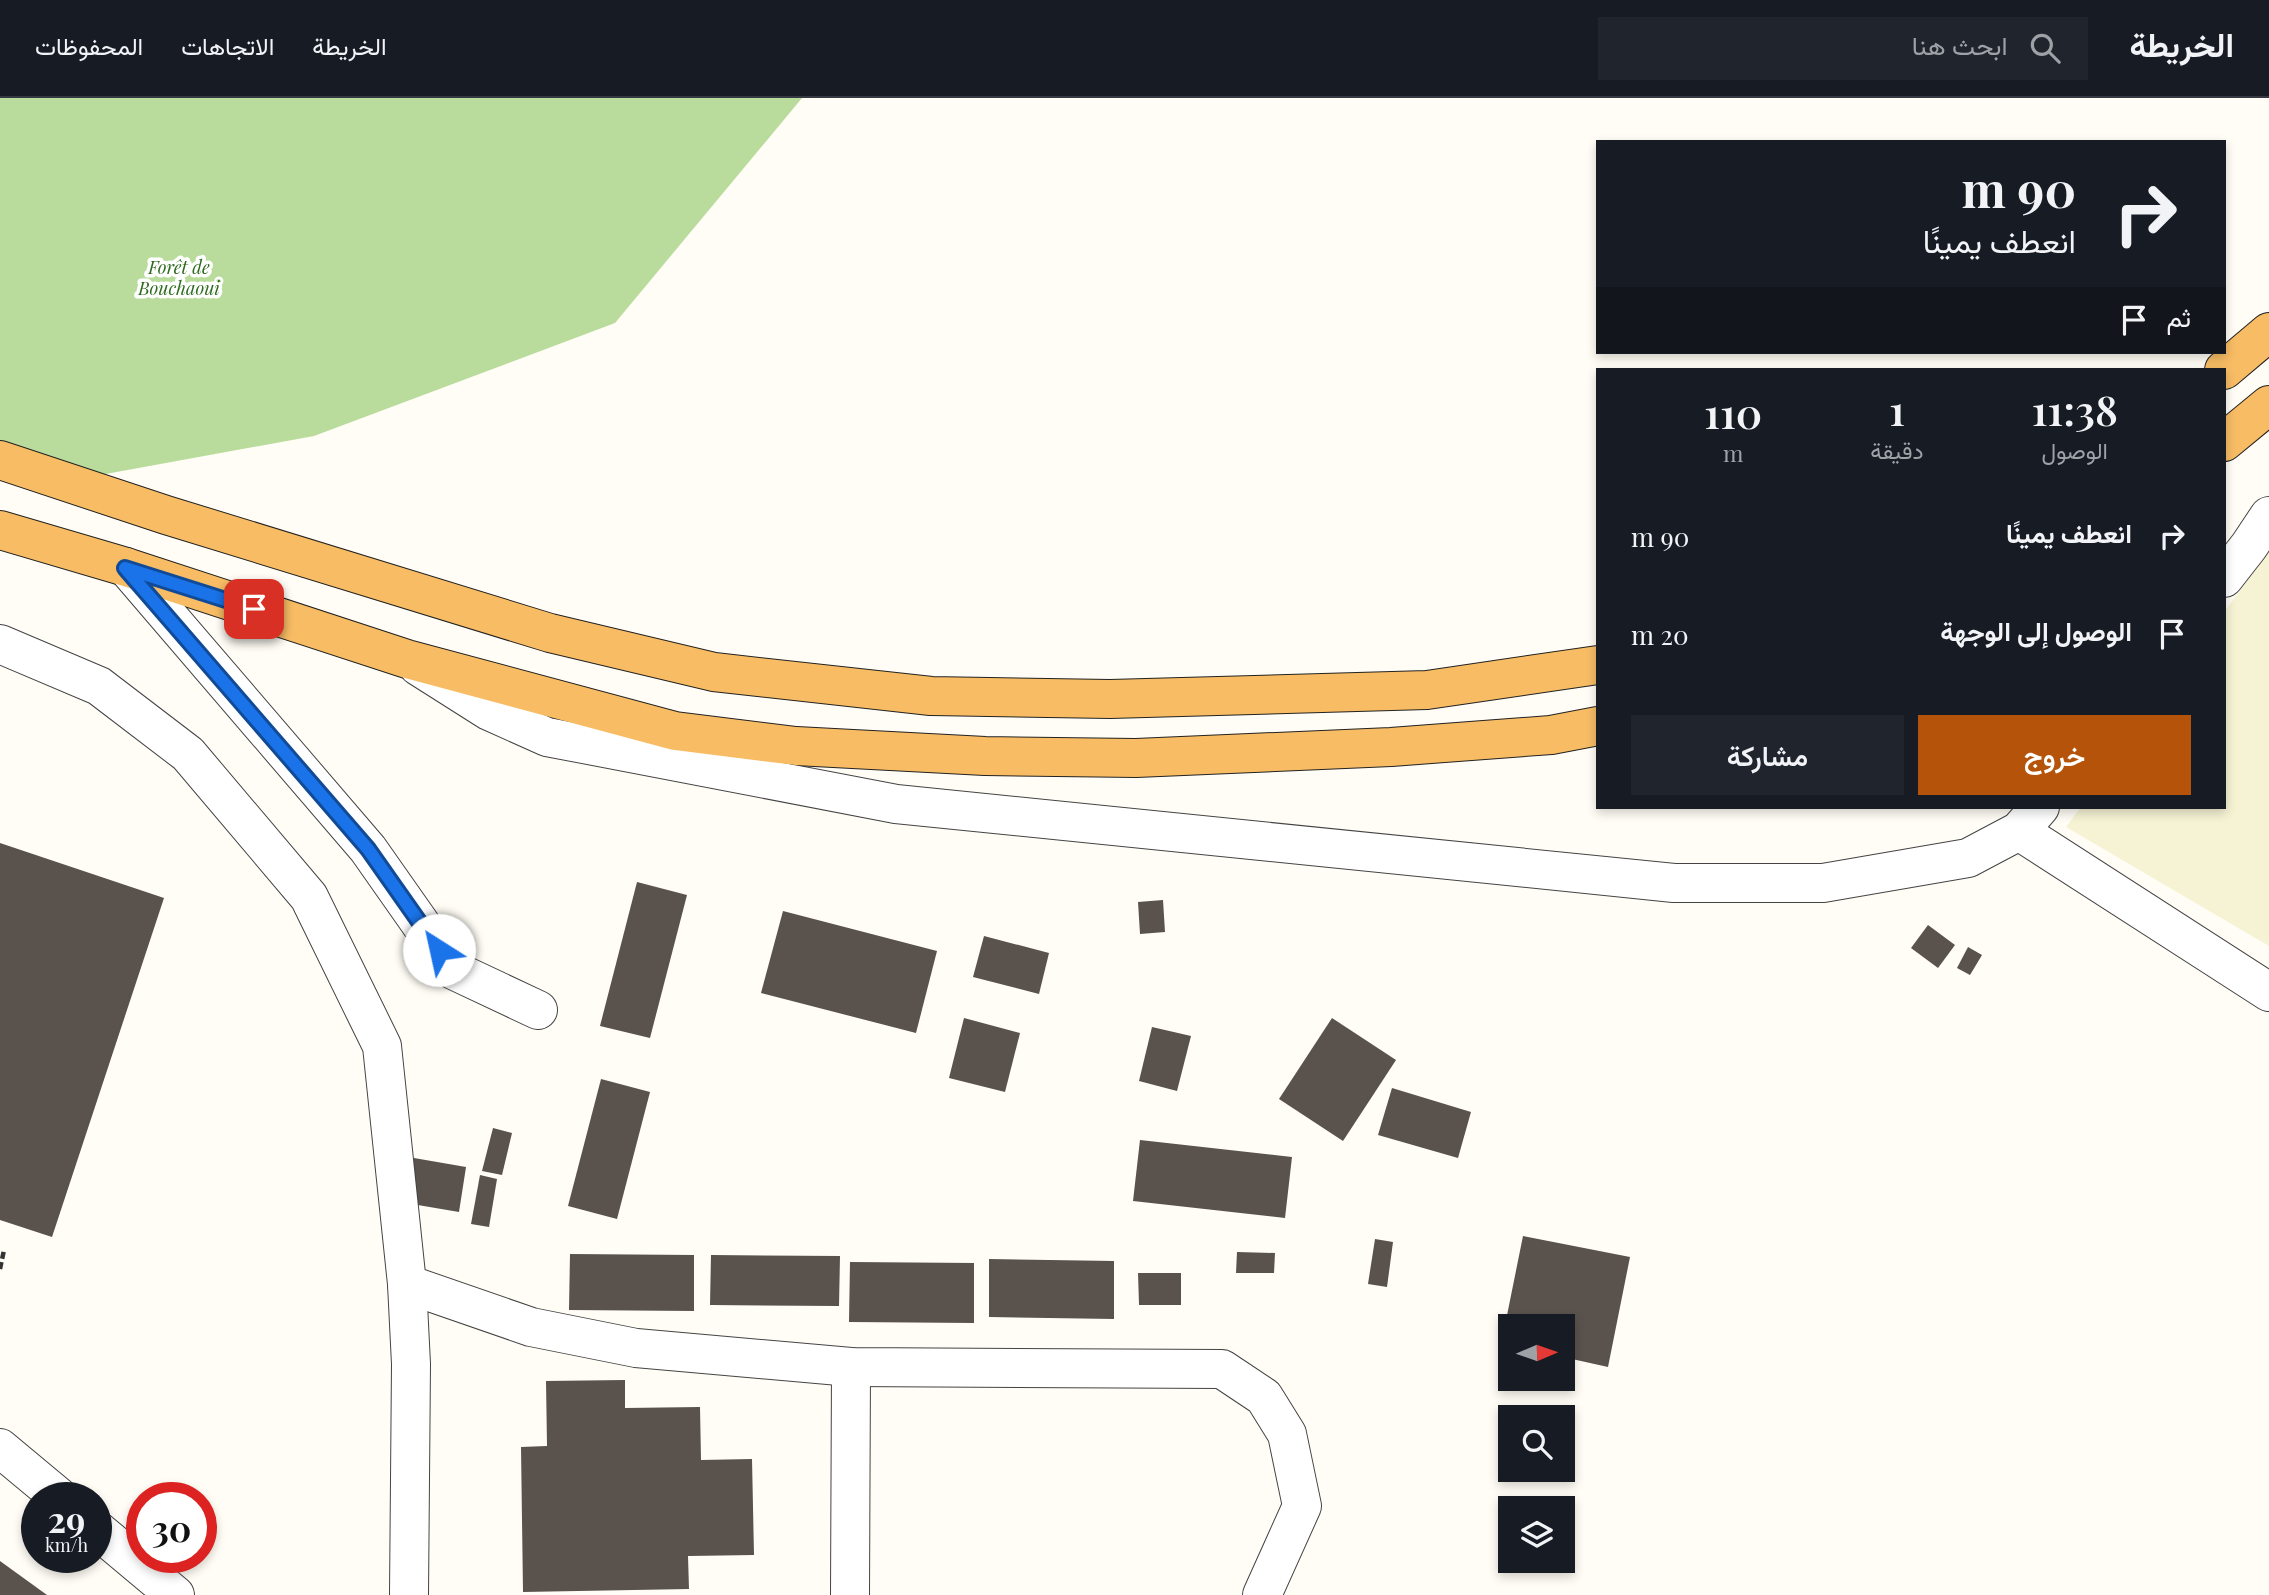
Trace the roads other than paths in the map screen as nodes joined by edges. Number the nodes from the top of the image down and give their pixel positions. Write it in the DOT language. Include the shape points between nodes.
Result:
graph roads {
  1 [pos="2269,331"];
  2 [pos="2226,368"];
  3 [pos="2269,405"];
  4 [pos="2226,440"];
  5 [pos="0,460"];
  6 [pos="2269,516"];
  7 [pos="0,530"];
  8 [pos="125,568"];
  9 [pos="2226,575"];
  10 [pos="0,644"];
  11 [pos="407,659"];
  12 [pos="1596,665"];
  13 [pos="1596,726"];
  14 [pos="2029,819"];
  15 [pos="2269,992"];
  16 [pos="538,1010"];
  17 [pos="407,1284"];
  18 [pos="851,1367"];
  19 [pos="0,1448"];
  20 [pos="41,1482"];
  21 [pos="112,1542"];
  22 [pos="176,1595"];
  23 [pos="409,1595"];
  24 [pos="850,1595"];
  25 [pos="1262,1595"];
  1 -- 2 [label="highway"];
  3 -- 4 [label="highway"];
  5 -- 12 [label="highway" via="550,634 714,672 931,696 1110,699 1427,690"];
  6 -- 9 [label="street"];
  7 -- 8 [label="highway"];
  8 -- 11 [label="highway"];
  8 -- 16 [label="street" via="368,849 453,970"];
  10 -- 17 [label="street" via="99,686 188,754 309,897 383,1046"];
  11 -- 13 [label="highway" via="675,731 796,746 1136,758 1391,747 1551,735"];
  11 -- 14 [label="street" via="489,711 547,737 897,804 1674,883 1823,883 1968,858"];
  14 -- 15 [label="street"];
  17 -- 18 [label="street" via="531,1327 636,1348"];
  17 -- 23 [label="street"];
  18 -- 24 [label="street"];
  18 -- 25 [label="street" via="1222,1369 1264,1397 1287,1434 1302,1506"];
  19 -- 20 [label="street"];
  21 -- 22 [label="street"];
}
